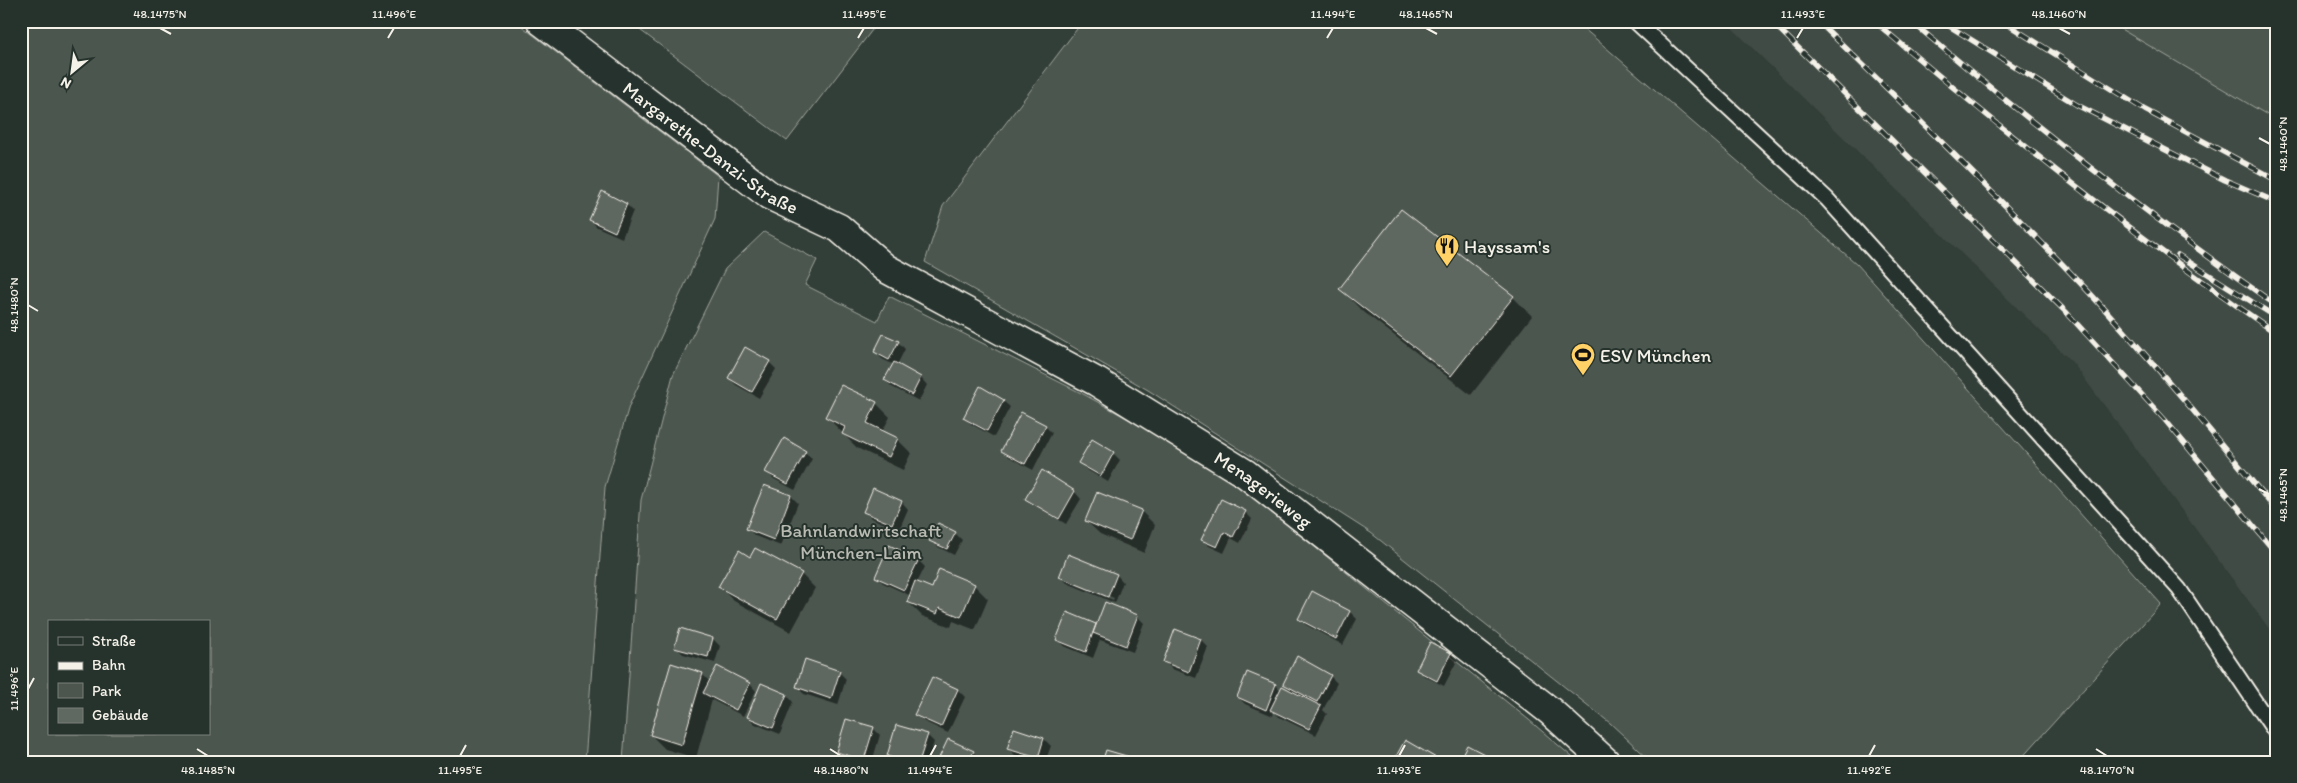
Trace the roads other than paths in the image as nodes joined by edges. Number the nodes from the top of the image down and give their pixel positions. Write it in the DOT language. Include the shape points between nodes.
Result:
graph roads {
  1 [pos="541,21"];
  2 [pos="1636,21"];
  3 [pos="885,268"];
  4 [pos="2276,733"];
  5 [pos="1606,762"];
  1 -- 3 [label="street, Margarethe-Danzi-Straße" via="769,195 839,228"];
  2 -- 4 [label="lane" via="1827,199 1907,287 2178,589"];
  3 -- 5 [label="street, Menagerieweg" via="1097,382 1246,474 1550,711"];
}
